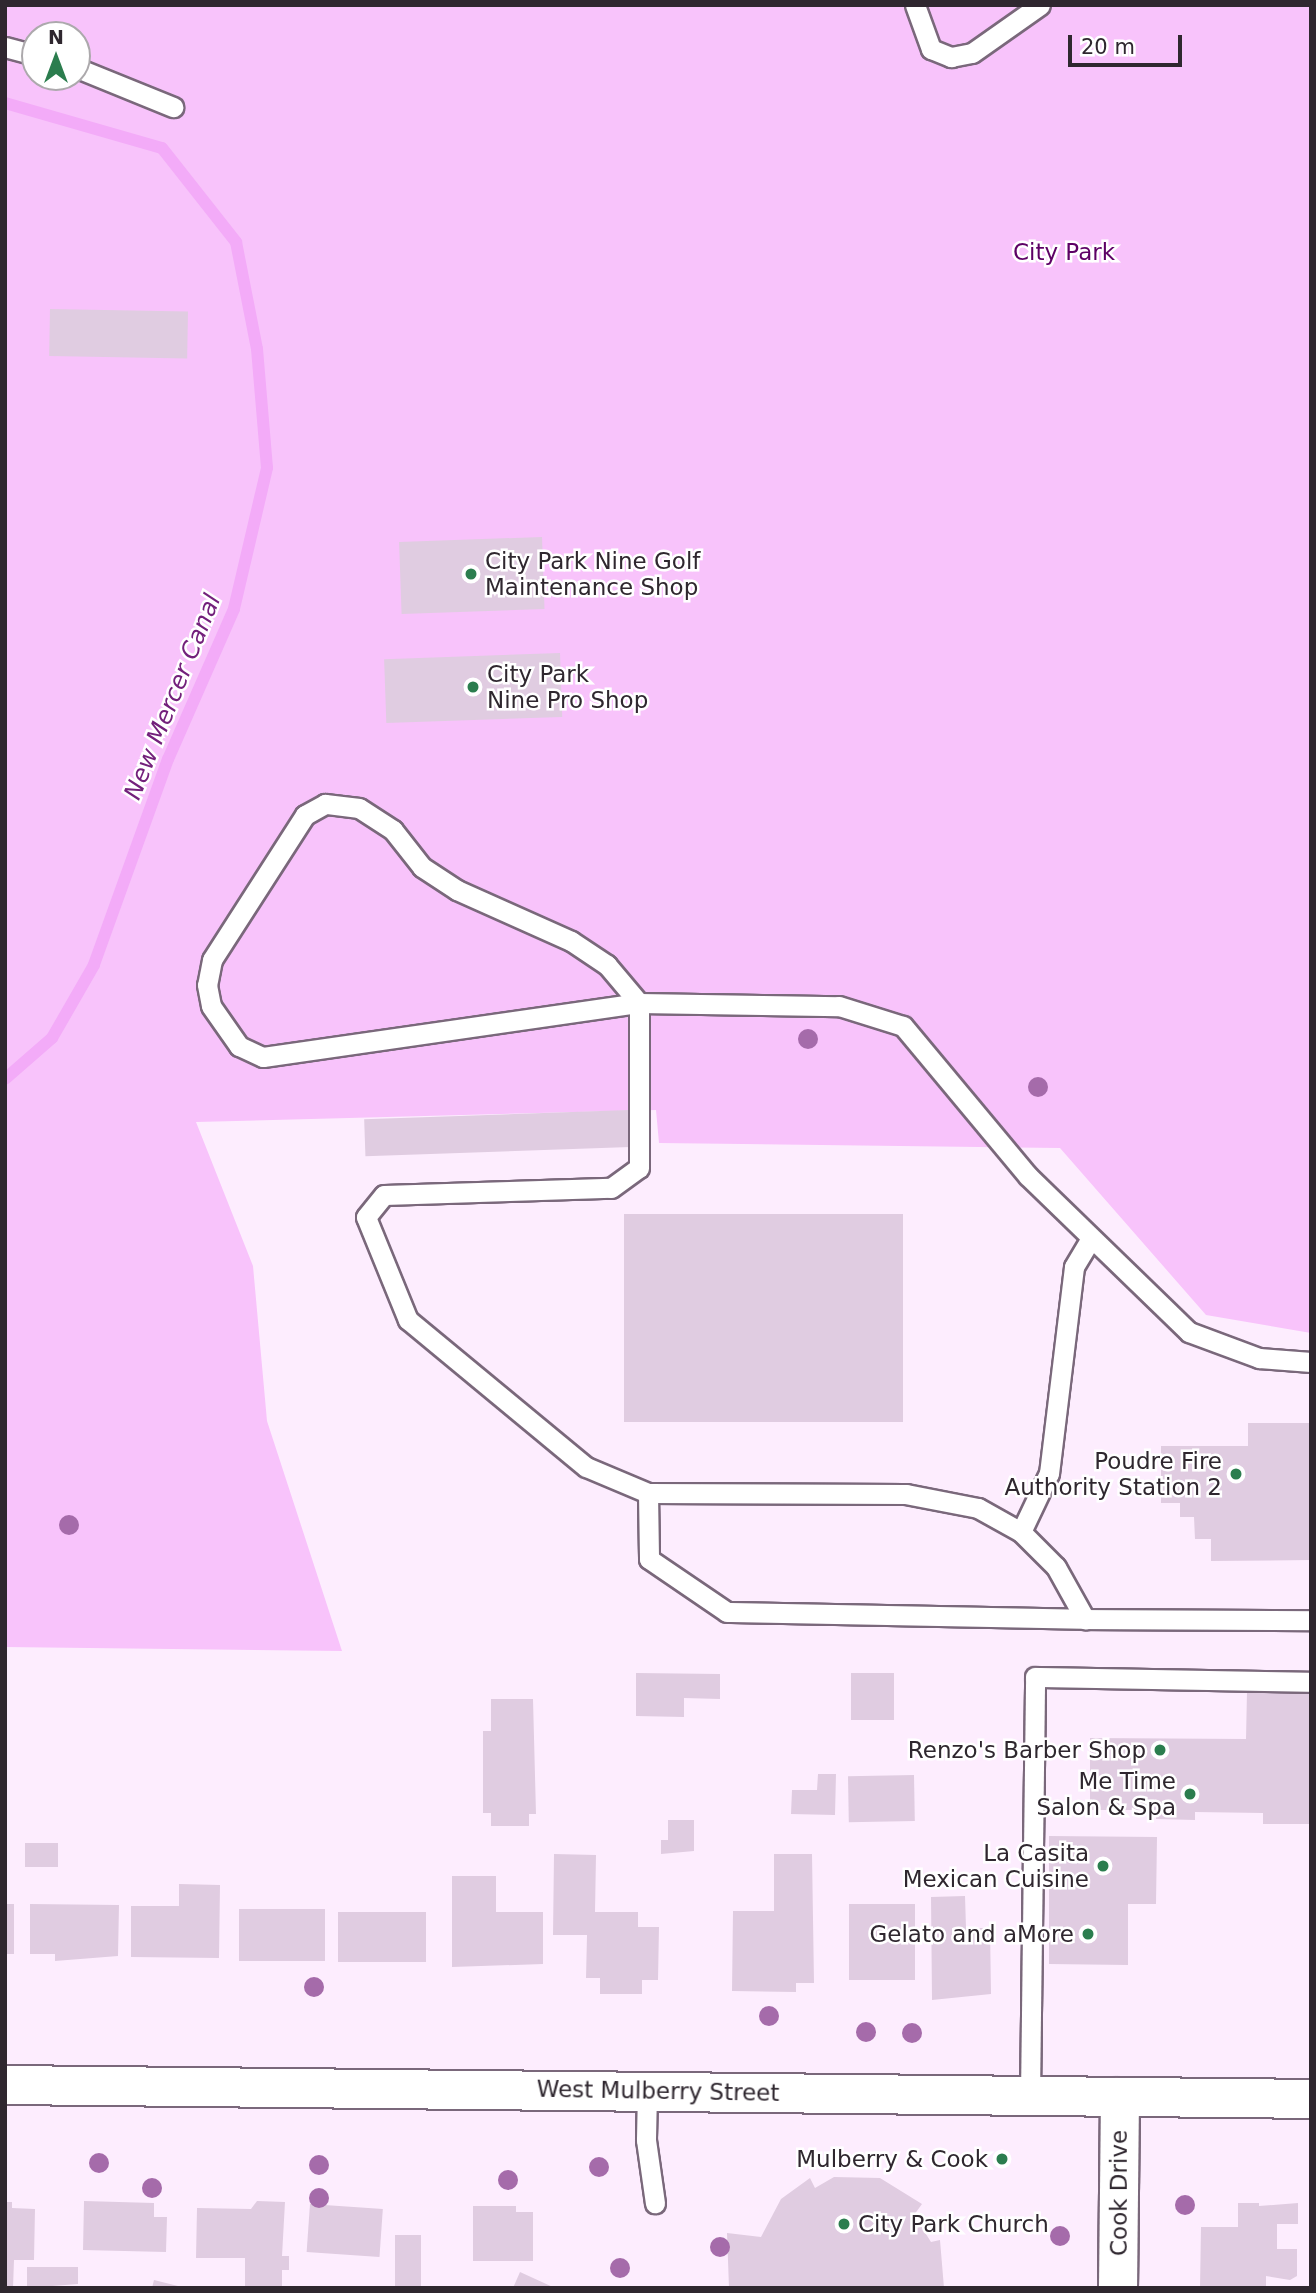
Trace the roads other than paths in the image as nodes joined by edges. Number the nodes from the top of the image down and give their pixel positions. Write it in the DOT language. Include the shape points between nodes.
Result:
graph roads {
  1 [pos="915,5"];
  2 [pos="1041,5"];
  3 [pos="91,74"];
  4 [pos="173,107"];
  5 [pos="639,1003"];
  6 [pos="1090,1240"];
  7 [pos="1311,1362"];
  8 [pos="648,1493"];
  9 [pos="1021,1532"];
  10 [pos="1085,1619"];
  11 [pos="1311,1620"];
  12 [pos="1311,1682"];
  13 [pos="5,2085"];
  14 [pos="647,2091"];
  15 [pos="1030,2096"];
  16 [pos="1120,2098"];
  17 [pos="1311,2099"];
  18 [pos="655,2203"];
  19 [pos="1118,2288"];
  1 -- 2 [label="lane" via="931,49 951,57 972,53"];
  3 -- 4 [label="lane"];
  5 -- 5 [label="lane" via="263,1056 239,1046 211,1006 207,985 212,960 276,858 305,815 326,804 359,808 393,830 422,867 457,890 571,941 607,965"];
  5 -- 6 [label="lane" via="839,1006 903,1026 1028,1176"];
  5 -- 8 [label="lane" via="639,1168 611,1188 384,1195 366,1217 408,1320 586,1467"];
  6 -- 7 [label="lane" via="1189,1332 1259,1358"];
  6 -- 9 [label="lane" via="1074,1267 1049,1474"];
  8 -- 9 [label="lane" via="906,1494 978,1508"];
  8 -- 10 [label="lane" via="649,1559 727,1612"];
  9 -- 10 [label="lane" via="1056,1567"];
  10 -- 11 [label="lane"];
  12 -- 15 [label="lane" via="1035,1677"];
  13 -- 14 [label="main road, West Mulberry Street"];
  14 -- 15 [label="main road, West Mulberry Street"];
  14 -- 18 [label="lane" via="646,2140"];
  15 -- 16 [label="main road, West Mulberry Street"];
  16 -- 17 [label="main road, West Mulberry Street"];
  16 -- 19 [label="main road, Cook Drive"];
}
